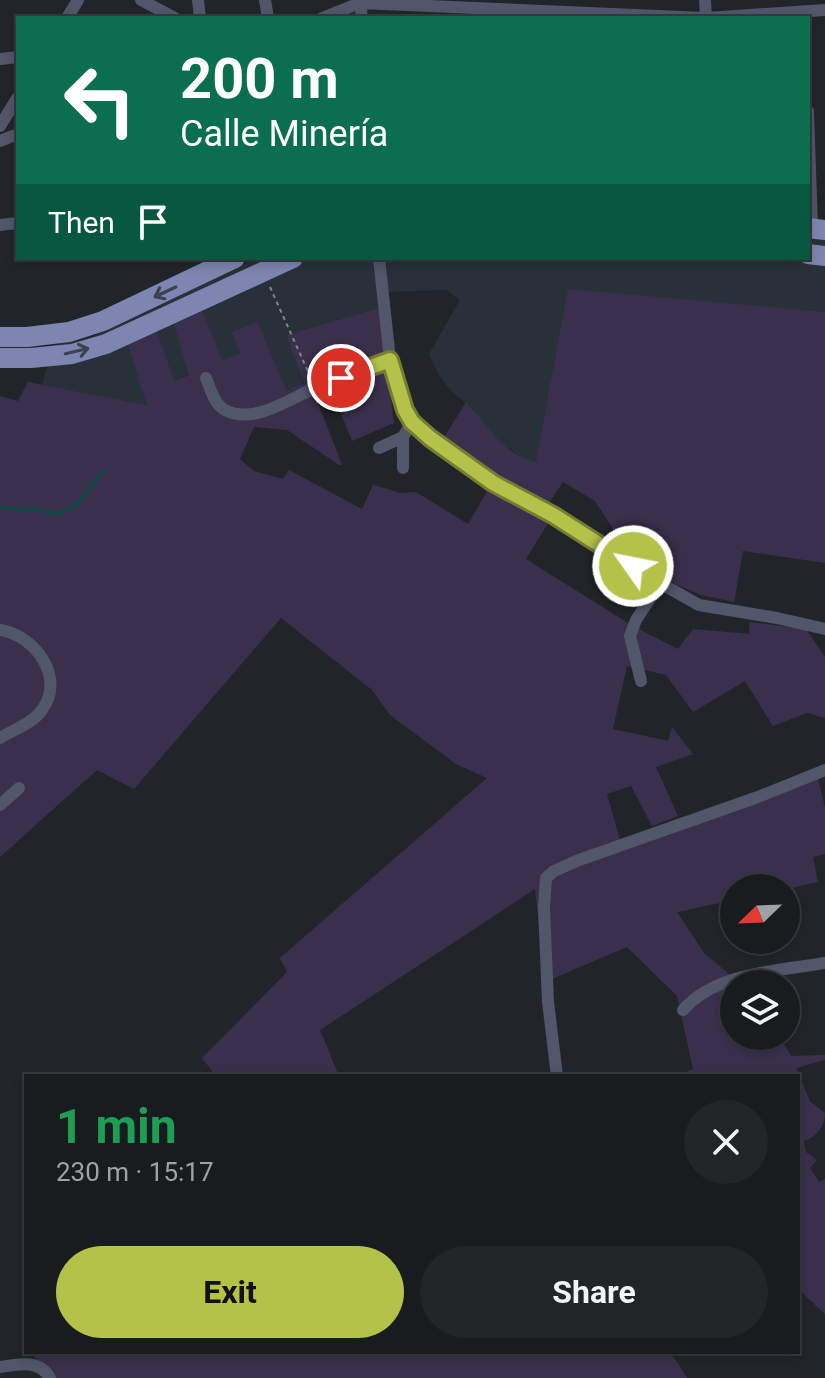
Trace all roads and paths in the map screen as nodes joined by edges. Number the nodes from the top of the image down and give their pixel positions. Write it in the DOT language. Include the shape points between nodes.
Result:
graph roads {
  1 [pos="141,0"];
  2 [pos="360,1"];
  3 [pos="805,9"];
  4 [pos="825,10"];
  5 [pos="601,15"];
  6 [pos="171,16"];
  7 [pos="326,16"];
  8 [pos="636,16"];
  9 [pos="728,16"];
  10 [pos="16,100"];
  11 [pos="0,126"];
  12 [pos="810,145"];
  13 [pos="815,229"];
  14 [pos="230,260"];
  15 [pos="289,260"];
  16 [pos="379,260"];
  17 [pos="264,272"];
  18 [pos="0,337"];
  19 [pos="0,358"];
  20 [pos="390,360"];
  21 [pos="206,378"];
  22 [pos="316,388"];
  23 [pos="412,422"];
  24 [pos="403,437"];
  25 [pos="379,448"];
  26 [pos="403,468"];
  27 [pos="660,583"];
  28 [pos="825,629"];
  29 [pos="0,630"];
  30 [pos="641,681"];
  31 [pos="0,738"];
  32 [pos="825,770"];
  33 [pos="19,788"];
  34 [pos="0,805"];
  35 [pos="825,963"];
  36 [pos="683,1010"];
  37 [pos="557,1074"];
  38 [pos="0,1367"];
  39 [pos="50,1378"];
  1 -- 6 [label="street"];
  2 -- 5 [label="street"];
  2 -- 7 [label="street"];
  3 -- 4 [label="street"];
  3 -- 9 [label="street"];
  5 -- 8 [label="street"];
  10 -- 11 [label="street"];
  12 -- 13 [label="street"];
  14 -- 18 [label="main road, one-way" via="91,325 69,332"];
  15 -- 17 [label="main road"];
  16 -- 20 [label="street"];
  19 -- 17 [label="main road, one-way" via="72,354 106,344"];
  17 -- 22 [label="path"];
  20 -- 22 [label="street"];
  20 -- 23 [label="street"];
  21 -- 22 [label="street" via="215,400 238,414 276,407"];
  23 -- 24 [label="street"];
  23 -- 27 [label="street" via="493,483"];
  24 -- 25 [label="street"];
  24 -- 26 [label="street"];
  27 -- 28 [label="street" via="699,605"];
  27 -- 30 [label="street" via="630,636"];
  29 -- 31 [label="street" via="37,650 48,670 50,693 35,718"];
  32 -- 37 [label="street" via="579,860 546,878 548,1002"];
  33 -- 34 [label="street"];
  35 -- 36 [label="street" via="724,984 692,999"];
  38 -- 39 [label="street" via="34,1364"];
}
